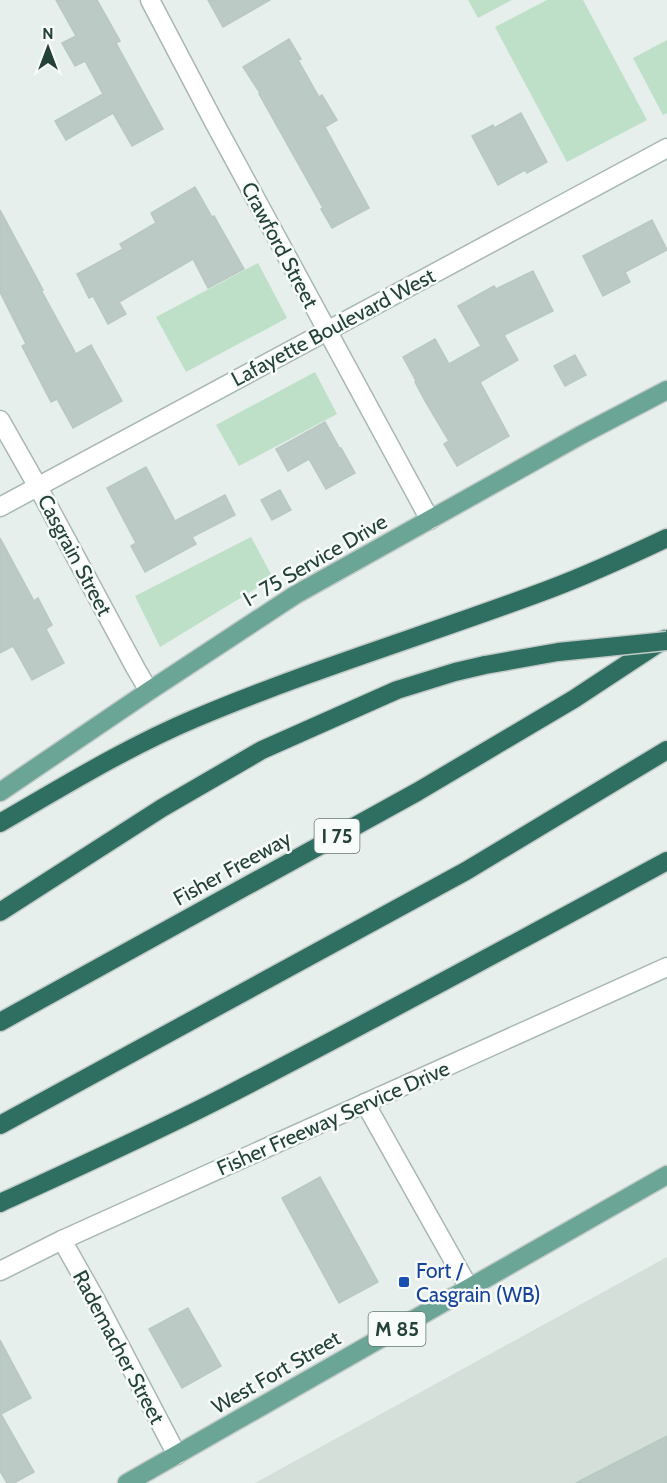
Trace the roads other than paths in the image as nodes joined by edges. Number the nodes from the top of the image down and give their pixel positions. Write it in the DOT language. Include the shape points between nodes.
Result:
graph roads {
  1 [pos="150,0"];
  2 [pos="667,148"];
  3 [pos="327,331"];
  4 [pos="667,390"];
  5 [pos="0,420"];
  6 [pos="38,487"];
  7 [pos="0,507"];
  8 [pos="430,520"];
  9 [pos="667,538"];
  10 [pos="667,639"];
  11 [pos="149,691"];
  12 [pos="667,750"];
  13 [pos="0,792"];
  14 [pos="0,824"];
  15 [pos="667,861"];
  16 [pos="0,912"];
  17 [pos="666,970"];
  18 [pos="0,1022"];
  19 [pos="365,1103"];
  20 [pos="0,1125"];
  21 [pos="667,1175"];
  22 [pos="0,1203"];
  23 [pos="62,1240"];
  24 [pos="0,1271"];
  25 [pos="469,1288"];
  26 [pos="177,1455"];
  27 [pos="127,1483"];
  1 -- 3 [label="street, Crawford Street"];
  2 -- 3 [label="street, Lafayette Boulevard West"];
  3 -- 6 [label="street, Lafayette Boulevard West"];
  3 -- 8 [label="street, Crawford Street"];
  4 -- 8 [label="main road, I- 75 Service Drive"];
  5 -- 6 [label="street, Casgrain Street"];
  6 -- 7 [label="street, Lafayette Boulevard West"];
  6 -- 11 [label="street, Casgrain Street"];
  8 -- 11 [label="main road, I- 75 Service Drive" via="295,595"];
  9 -- 14 [label="highway" via="551,588 194,718 122,752"];
  10 -- 16 [label="highway, bridge" via="485,665 363,704 262,750 162,807"];
  10 -- 18 [label="highway, Fisher Freeway / I 75" via="417,792"];
  11 -- 13 [label="main road, I- 75 Service Drive"];
  12 -- 20 [label="highway" via="466,871"];
  15 -- 22 [label="highway" via="225,1096"];
  17 -- 19 [label="street, Fisher Freeway Service Drive"];
  19 -- 23 [label="street, Fisher Freeway Service Drive"];
  19 -- 25 [label="street"];
  21 -- 25 [label="main road, West Fort Street / M 85"];
  23 -- 24 [label="street, Fisher Freeway Service Drive"];
  23 -- 26 [label="street, Rademacher Street"];
  25 -- 26 [label="main road, West Fort Street / M 85"];
  26 -- 27 [label="main road, West Fort Street / M 85"];
}
